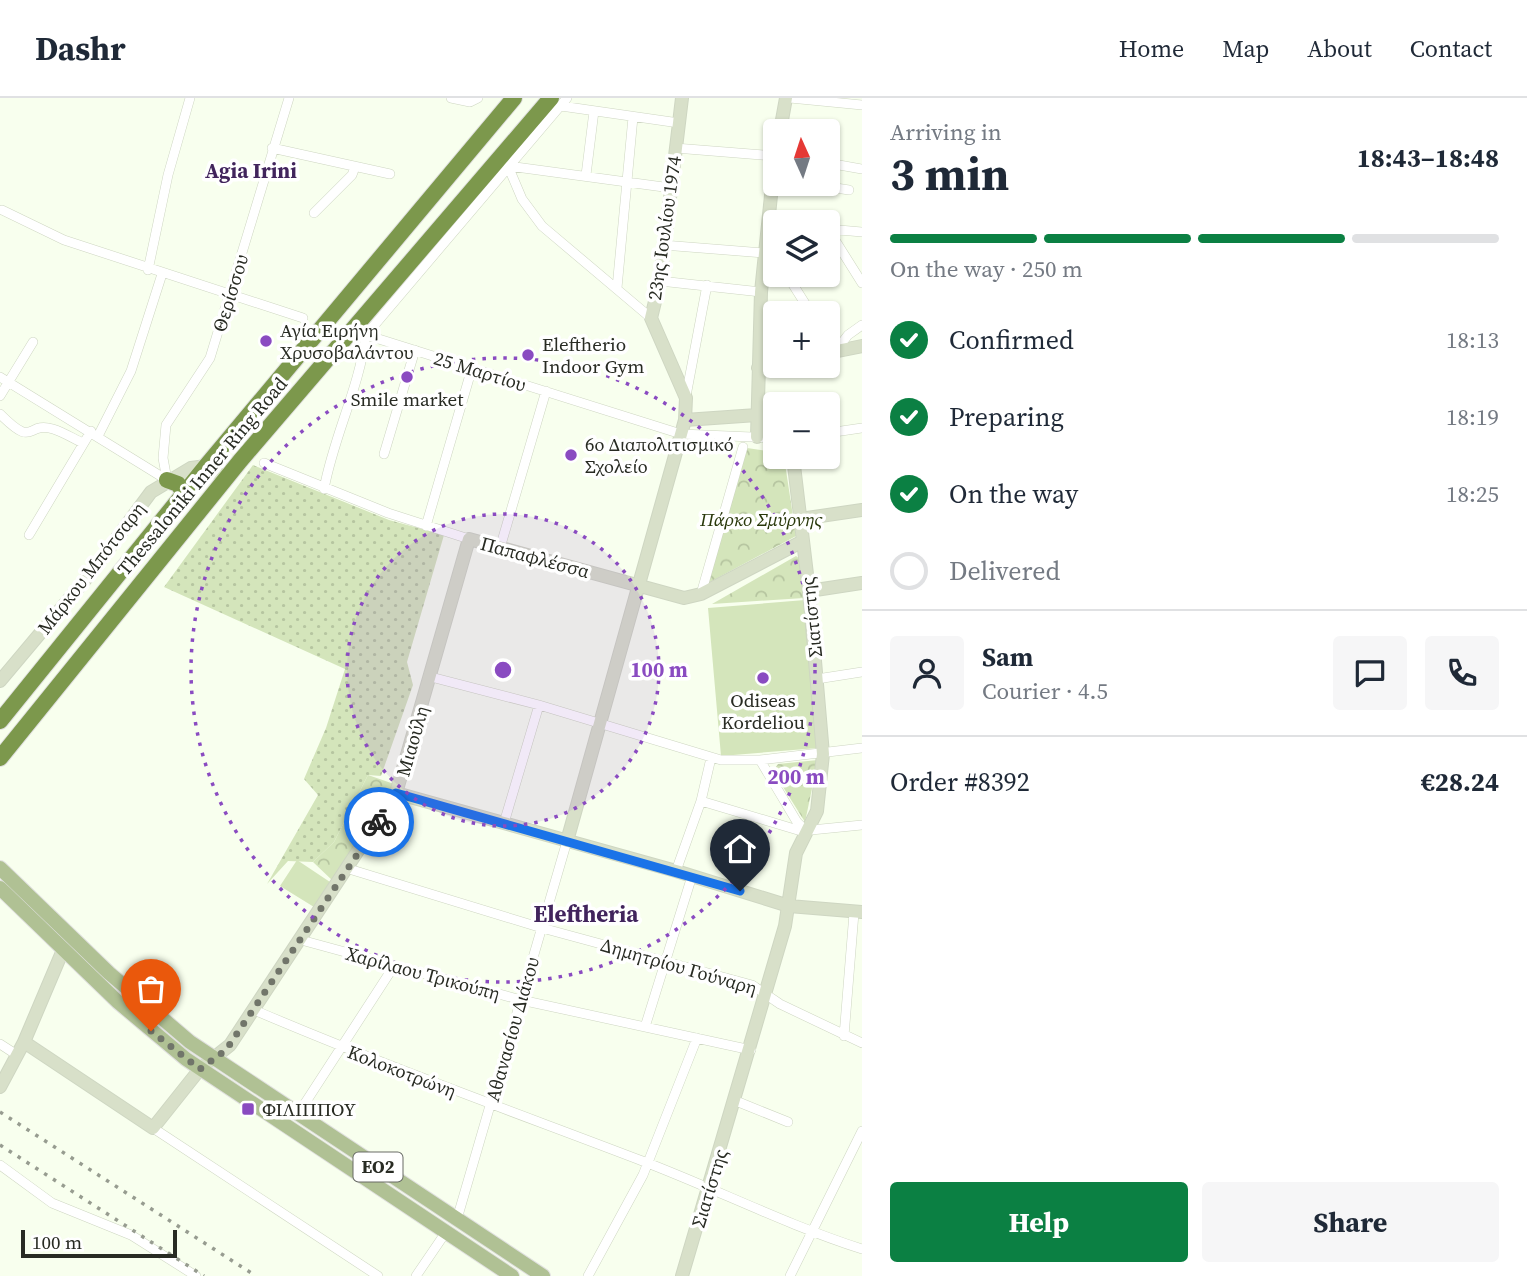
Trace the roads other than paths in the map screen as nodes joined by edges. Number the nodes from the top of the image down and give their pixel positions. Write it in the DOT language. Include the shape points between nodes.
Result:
graph roads {
  1 [pos="190,98"];
  2 [pos="289,98"];
  3 [pos="450,98"];
  4 [pos="478,98"];
  5 [pos="514,98"];
  6 [pos="682,98"];
  7 [pos="788,98"];
  8 [pos="559,101"];
  9 [pos="862,105"];
  10 [pos="594,111"];
  11 [pos="633,117"];
  12 [pos="783,119"];
  13 [pos="679,123"];
  14 [pos="272,148"];
  15 [pos="676,148"];
  16 [pos="763,156"];
  17 [pos="840,165"];
  18 [pos="508,166"];
  19 [pos="355,167"];
  20 [pos="862,169"];
  21 [pos="390,174"];
  22 [pos="586,174"];
  23 [pos="628,183"];
  24 [pos="671,188"];
  25 [pos="840,189"];
  26 [pos="849,190"];
  27 [pos="2,210"];
  28 [pos="314,213"];
  29 [pos="840,230"];
  30 [pos="862,232"];
  31 [pos="663,245"];
  32 [pos="840,248"];
  33 [pos="763,250"];
  34 [pos="148,270"];
  35 [pos="162,274"];
  36 [pos="763,280"];
  37 [pos="660,281"];
  38 [pos="862,283"];
  39 [pos="707,285"];
  40 [pos="617,288"];
  41 [pos="761,292"];
  42 [pos="228,296"];
  43 [pos="303,318"];
  44 [pos="652,318"];
  45 [pos="862,325"];
  46 [pos="366,335"];
  47 [pos="840,341"];
  48 [pos="33,342"];
  49 [pos="862,346"];
  50 [pos="840,347"];
  51 [pos="415,350"];
  52 [pos="763,367"];
  53 [pos="472,368"];
  54 [pos="758,368"];
  55 [pos="4,379"];
  56 [pos="546,391"];
  57 [pos="0,396"];
  58 [pos="686,398"];
  59 [pos="0,414"];
  60 [pos="757,415"];
  61 [pos="685,420"];
  62 [pos="862,428"];
  63 [pos="840,431"];
  64 [pos="94,434"];
  65 [pos="681,434"];
  66 [pos="757,437"];
  67 [pos="763,437"];
  68 [pos="83,443"];
  69 [pos="743,447"];
  70 [pos="384,454"];
  71 [pos="264,463"];
  72 [pos="206,466"];
  73 [pos="794,469"];
  74 [pos="226,478"];
  75 [pos="167,480"];
  76 [pos="324,489"];
  77 [pos="184,494"];
  78 [pos="862,510"];
  79 [pos="800,519"];
  80 [pos="426,526"];
  81 [pos="29,535"];
  82 [pos="468,539"];
  83 [pos="803,541"];
  84 [pos="500,548"];
  85 [pos="862,583"];
  86 [pos="639,585"];
  87 [pos="810,591"];
  88 [pos="701,594"];
  89 [pos="862,672"];
  90 [pos="431,677"];
  91 [pos="817,679"];
  92 [pos="0,681"];
  93 [pos="539,705"];
  94 [pos="2,719"];
  95 [pos="600,723"];
  96 [pos="862,748"];
  97 [pos="822,754"];
  98 [pos="0,758"];
  99 [pos="711,758"];
  100 [pos="760,760"];
  101 [pos="396,793"];
  102 [pos="701,801"];
  103 [pos="504,823"];
  104 [pos="862,825"];
  105 [pos="808,832"];
  106 [pos="567,841"];
  107 [pos="0,868"];
  108 [pos="349,869"];
  109 [pos="677,871"];
  110 [pos="692,876"];
  111 [pos="0,888"];
  112 [pos="789,906"];
  113 [pos="858,913"];
  114 [pos="541,928"];
  115 [pos="301,940"];
  116 [pos="63,950"];
  117 [pos="666,961"];
  118 [pos="394,967"];
  119 [pos="767,992"];
  120 [pos="521,1000"];
  121 [pos="254,1010"];
  122 [pos="645,1027"];
  123 [pos="844,1035"];
  124 [pos="697,1038"];
  125 [pos="24,1042"];
  126 [pos="0,1044"];
  127 [pos="862,1044"];
  128 [pos="343,1048"];
  129 [pos="751,1050"];
  130 [pos="18,1055"];
  131 [pos="213,1058"];
  132 [pos="200,1069"];
  133 [pos="4,1072"];
  134 [pos="0,1087"];
  135 [pos="736,1101"];
  136 [pos="490,1105"];
  137 [pos="298,1114"];
  138 [pos="788,1122"];
  139 [pos="153,1128"];
  140 [pos="862,1131"];
  141 [pos="647,1163"];
  142 [pos="0,1165"];
  143 [pos="708,1188"];
  144 [pos="457,1219"];
  145 [pos="446,1232"];
  146 [pos="811,1232"];
  147 [pos="862,1249"];
  148 [pos="196,1276"];
  149 [pos="378,1276"];
  150 [pos="416,1276"];
  151 [pos="512,1276"];
  152 [pos="543,1276"];
  153 [pos="588,1276"];
  154 [pos="682,1276"];
  155 [pos="790,1276"];
  1 -- 34 [label="street"];
  2 -- 14 [label="street, Θερίσσου"];
  3 -- 4 [label="street" via="464,102"];
  5 -- 72 [label="highway, Thessaloniki Inner Ring Road"];
  6 -- 13 [label="street, 23ης Ιουλίου 1974"];
  7 -- 9 [label="street"];
  7 -- 12 [label="street"];
  8 -- 10 [label="street"];
  8 -- 18 [label="street"];
  8 -- 74 [label="highway, Thessaloniki Inner Ring Road"];
  10 -- 11 [label="street"];
  10 -- 22 [label="street"];
  11 -- 13 [label="street"];
  11 -- 23 [label="street"];
  13 -- 15 [label="street, 23ης Ιουλίου 1974"];
  14 -- 19 [label="street"];
  14 -- 42 [label="street, Θερίσσου"];
  15 -- 16 [label="street"];
  15 -- 24 [label="street, 23ης Ιουλίου 1974"];
  17 -- 20 [label="street"];
  18 -- 22 [label="street"];
  18 -- 40 [label="street" via="522,199 542,226"];
  18 -- 46 [label="street"];
  19 -- 21 [label="street"];
  19 -- 28 [label="street"];
  22 -- 23 [label="street"];
  23 -- 24 [label="street"];
  23 -- 40 [label="street"];
  24 -- 31 [label="street, 23ης Ιουλίου 1974"];
  25 -- 26 [label="street"];
  27 -- 34 [label="street" via="64,240"];
  29 -- 30 [label="street"];
  31 -- 33 [label="street"];
  31 -- 37 [label="street, 23ης Ιουλίου 1974"];
  32 -- 38 [label="street"];
  34 -- 35 [label="street"];
  35 -- 42 [label="street"];
  35 -- 64 [label="street" via="131,371"];
  36 -- 41 [label="street"];
  37 -- 39 [label="street"];
  37 -- 44 [label="street, 23ης Ιουλίου 1974"];
  39 -- 41 [label="street"];
  39 -- 58 [label="street"];
  40 -- 44 [label="street"];
  41 -- 54 [label="street"];
  42 -- 43 [label="street"];
  42 -- 75 [label="street, Θερίσσου" via="204,372 166,425 163,458"];
  44 -- 58 [label="street, 23ης Ιουλίου 1974"];
  45 -- 47 [label="street"];
  46 -- 51 [label="street, 25 Μαρτίου"];
  46 -- 76 [label="street" via="362,367 334,442"];
  48 -- 55 [label="street"];
  49 -- 50 [label="street"];
  51 -- 53 [label="street, 25 Μαρτίου"];
  51 -- 70 [label="street"];
  52 -- 54 [label="street"];
  53 -- 56 [label="street, 25 Μαρτίου"];
  53 -- 80 [label="street"];
  54 -- 60 [label="street"];
  55 -- 57 [label="street"];
  55 -- 64 [label="street"];
  56 -- 65 [label="street, 25 Μαρτίου"];
  56 -- 84 [label="street"];
  58 -- 61 [label="street, 23ης Ιουλίου 1974"];
  59 -- 68 [label="street" via="23,434 53,429"];
  60 -- 61 [label="street"];
  60 -- 66 [label="street"];
  61 -- 65 [label="street, 23ης Ιουλίου 1974"];
  62 -- 63 [label="street"];
  64 -- 68 [label="street"];
  64 -- 75 [label="street"];
  65 -- 66 [label="street, 25 Μαρτίου"];
  65 -- 86 [label="street, Αθανασίου Διάκου"];
  66 -- 67 [label="street, 25 Μαρτίου"];
  68 -- 81 [label="street"];
  69 -- 88 [label="street"];
  71 -- 76 [label="street, Παπαφλέσσα"];
  72 -- 74 [label="street"];
  72 -- 75 [label="street, Μάρκου Μπότσαρη"];
  72 -- 77 [label="highway, Thessaloniki Inner Ring Road"];
  73 -- 79 [label="street, Σιατίστης"];
  74 -- 98 [label="highway, Thessaloniki Inner Ring Road"];
  75 -- 77 [label="highway" via="178,484"];
  75 -- 92 [label="street, Μάρκου Μπότσαρη" via="139,505 90,574"];
  76 -- 80 [label="street, Παπαφλέσσα"];
  77 -- 94 [label="highway, Thessaloniki Inner Ring Road"];
  78 -- 79 [label="street"];
  79 -- 83 [label="street, Σιατίστης"];
  80 -- 82 [label="street, Παπαφλέσσα"];
  82 -- 84 [label="street, Παπαφλέσσα"];
  82 -- 90 [label="street, Μιαούλη"];
  83 -- 87 [label="street, Σιατίστης"];
  83 -- 88 [label="street, Παπαφλέσσα"];
  84 -- 86 [label="street, Παπαφλέσσα"];
  85 -- 87 [label="street"];
  86 -- 88 [label="street, Παπαφλέσσα" via="673,597"];
  86 -- 95 [label="street, Αθανασίου Διάκου"];
  87 -- 91 [label="street, Σιατίστης"];
  89 -- 91 [label="street"];
  90 -- 93 [label="street"];
  90 -- 101 [label="street, Μιαούλη"];
  91 -- 97 [label="street, Σιατίστης"];
  93 -- 95 [label="street"];
  93 -- 103 [label="street"];
  95 -- 99 [label="street"];
  95 -- 106 [label="street, Αθανασίου Διάκου"];
  96 -- 97 [label="street"];
  97 -- 100 [label="street"];
  97 -- 105 [label="street, Σιατίστης" via="817,811"];
  99 -- 100 [label="street"];
  99 -- 102 [label="street"];
  100 -- 105 [label="street" via="797,822"];
  101 -- 103 [label="street"];
  101 -- 108 [label="street, Μιαούλη"];
  102 -- 105 [label="street"];
  102 -- 109 [label="street"];
  103 -- 106 [label="street"];
  104 -- 105 [label="street"];
  105 -- 112 [label="street, Σιατίστης" via="795,858"];
  106 -- 109 [label="street"];
  106 -- 114 [label="street, Αθανασίου Διάκου"];
  107 -- 131 [label="main road, ΕΟ2" via="143,1004"];
  108 -- 114 [label="street, Δημητρίου Γούναρη"];
  108 -- 115 [label="street, Μιαούλη"];
  109 -- 110 [label="street"];
  110 -- 112 [label="street"];
  110 -- 117 [label="street"];
  111 -- 116 [label="main road, ΕΟ2"];
  112 -- 113 [label="street"];
  112 -- 119 [label="street, Σιατίστης"];
  113 -- 123 [label="street"];
  114 -- 117 [label="street, Δημητρίου Γούναρη"];
  114 -- 120 [label="street, Αθανασίου Διάκου"];
  115 -- 118 [label="street, Χαρίλαου Τρικούπη"];
  115 -- 121 [label="street, Μιαούλη"];
  116 -- 125 [label="street"];
  116 -- 132 [label="main road, ΕΟ2" via="140,1022"];
  117 -- 119 [label="street, Δημητρίου Γούναρη"];
  117 -- 122 [label="street"];
  118 -- 120 [label="street, Χαρίλαου Τρικούπη"];
  118 -- 128 [label="street"];
  119 -- 123 [label="street, Δημητρίου Γούναρη" via="780,1004"];
  119 -- 129 [label="street, Σιατίστης"];
  120 -- 122 [label="street, Χαρίλαου Τρικούπη"];
  120 -- 136 [label="street, Αθανασίου Διάκου"];
  121 -- 128 [label="street, Κολοκοτρώνη"];
  121 -- 131 [label="street, Μιαούλη" via="229,1045"];
  122 -- 124 [label="street, Χαρίλαου Τρικούπη"];
  123 -- 127 [label="street, Δημητρίου Γούναρη"];
  124 -- 129 [label="street, Χαρίλαου Τρικούπη"];
  124 -- 141 [label="street"];
  125 -- 130 [label="street"];
  125 -- 139 [label="street"];
  126 -- 130 [label="street"];
  128 -- 136 [label="street, Κολοκοτρώνη"];
  128 -- 137 [label="street"];
  129 -- 135 [label="street, Σιατίστης"];
  130 -- 133 [label="street"];
  131 -- 132 [label="street, Μιαούλη"];
  131 -- 137 [label="main road, ΕΟ2"];
  132 -- 139 [label="street, Μιαούλη"];
  132 -- 145 [label="main road, ΕΟ2"];
  133 -- 134 [label="street"];
  135 -- 138 [label="street"];
  135 -- 143 [label="street, Σιατίστης"];
  136 -- 141 [label="street, Κολοκοτρώνη"];
  136 -- 144 [label="street, Αθανασίου Διάκου"];
  137 -- 144 [label="main road, ΕΟ2"];
  139 -- 149 [label="street"];
  140 -- 146 [label="street"];
  141 -- 143 [label="street, Κολοκοτρώνη"];
  141 -- 153 [label="street"];
  142 -- 148 [label="street" via="52,1203 131,1235"];
  143 -- 146 [label="street, Κολοκοτρώνη"];
  143 -- 154 [label="street, Σιατίστης"];
  144 -- 152 [label="main road, ΕΟ2"];
  145 -- 150 [label="street"];
  145 -- 151 [label="main road, ΕΟ2"];
  146 -- 147 [label="street, Κολοκοτρώνη"];
  146 -- 155 [label="street"];
}
